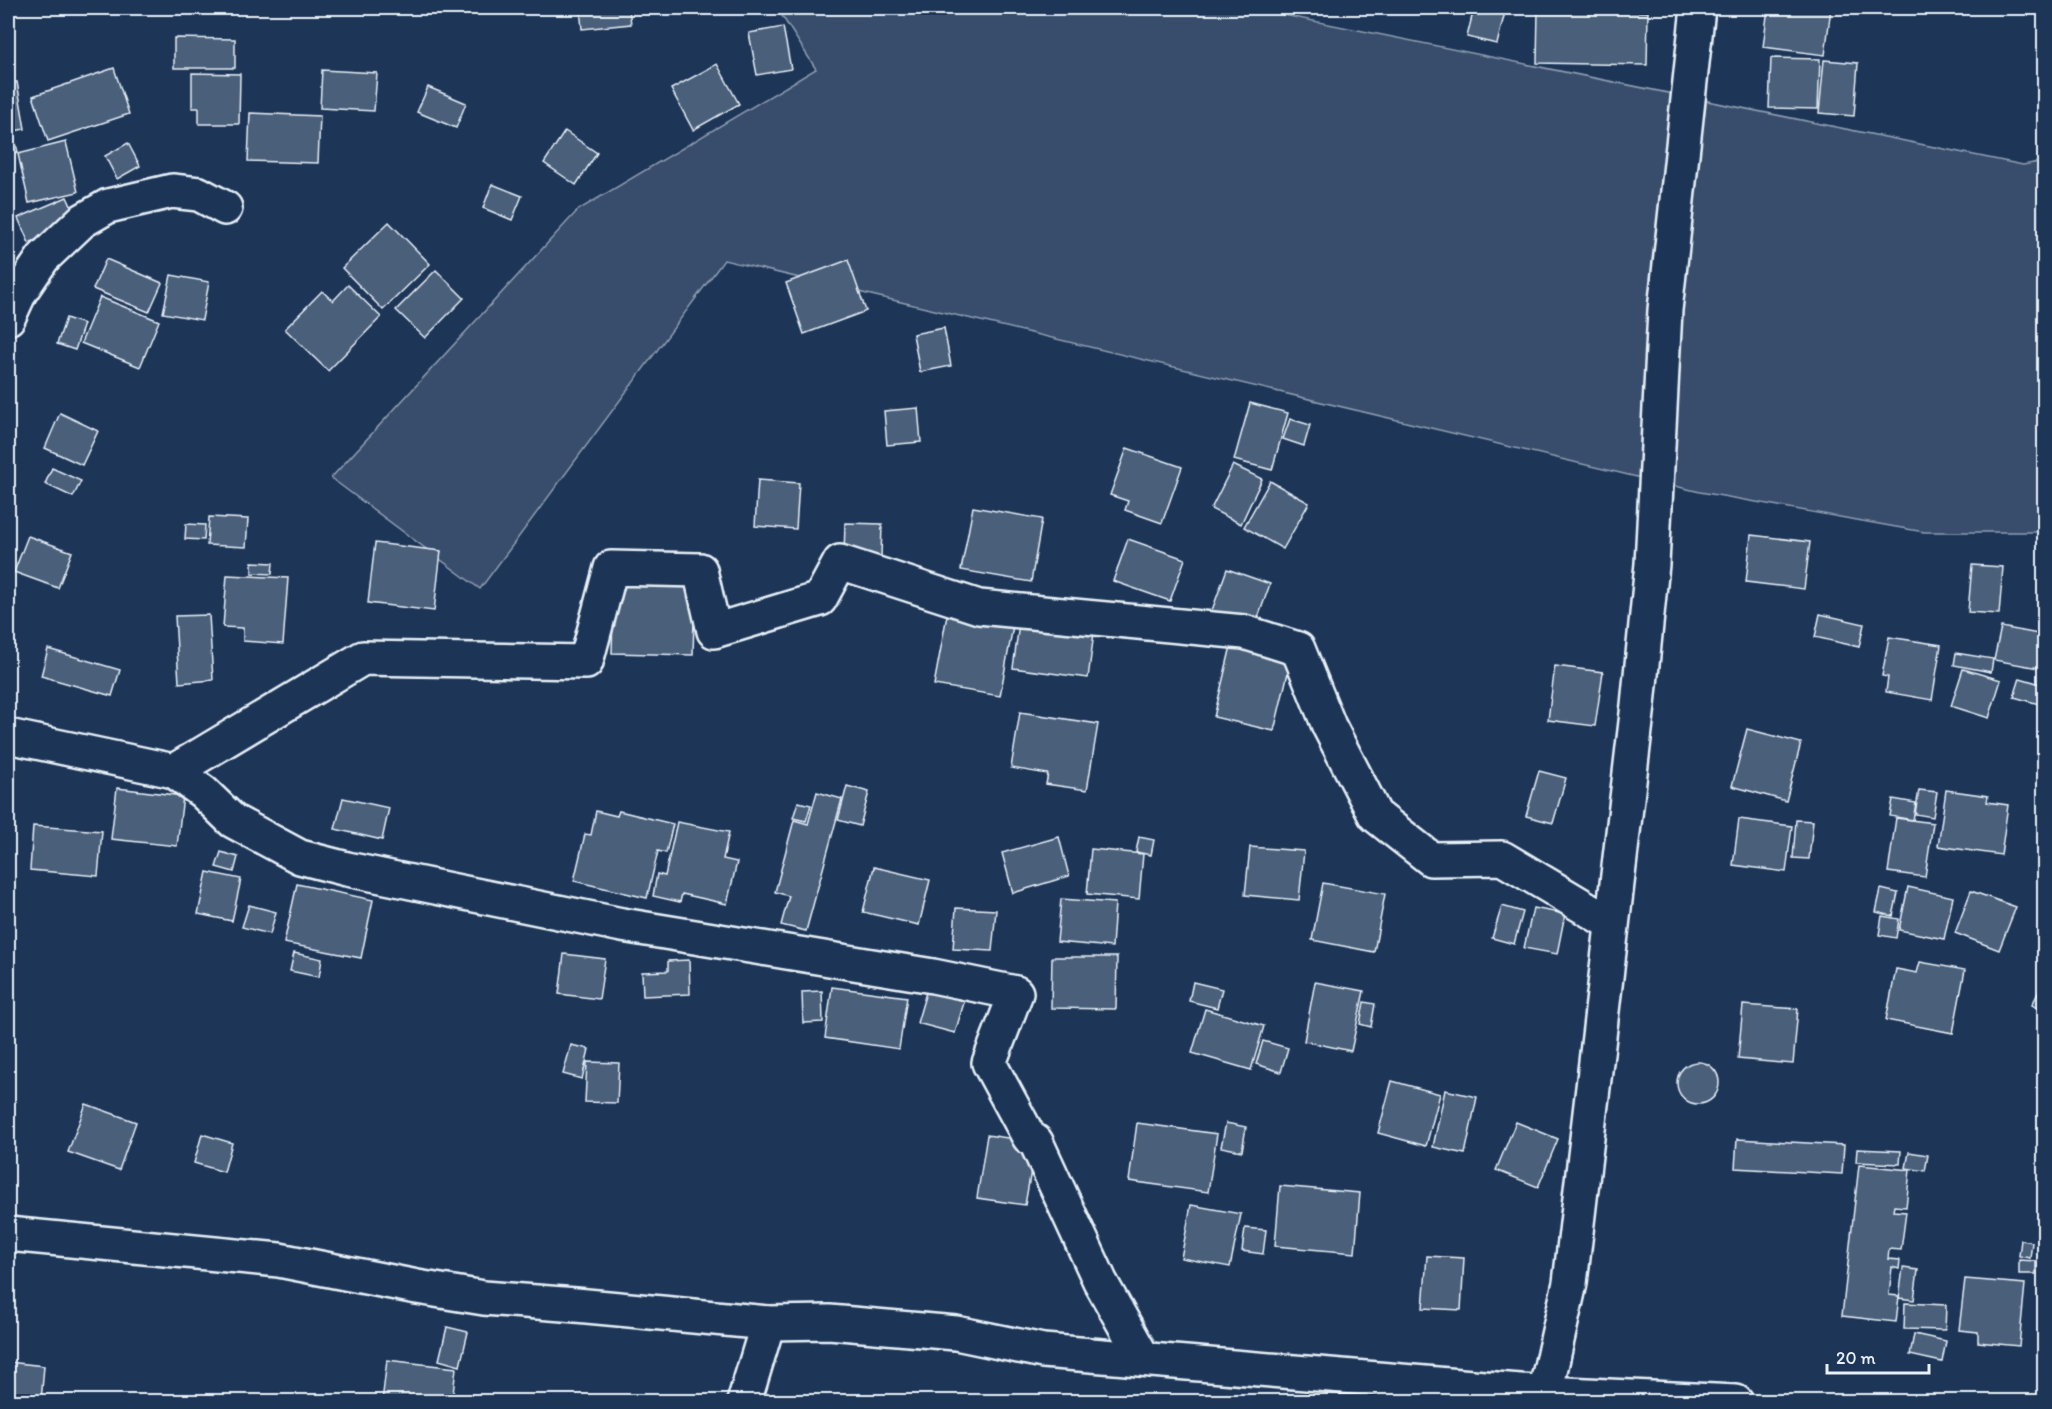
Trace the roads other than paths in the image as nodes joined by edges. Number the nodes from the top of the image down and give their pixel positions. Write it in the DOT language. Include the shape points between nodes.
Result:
graph roads {
  1 [pos="1698,8"];
  2 [pos="225,208"];
  3 [pos="8,318"];
  4 [pos="8,736"];
  5 [pos="174,771"];
  6 [pos="1611,923"];
  7 [pos="8,1234"];
  8 [pos="768,1323"];
  9 [pos="1143,1358"];
  10 [pos="1544,1397"];
  11 [pos="744,1401"];
  12 [pos="1736,1401"];
  1 -- 6 [label="street" via="1665,310 1652,564"];
  2 -- 3 [label="street" via="199,194 172,191 108,206 82,221 43,258"];
  4 -- 5 [label="street"];
  5 -- 6 [label="street" via="363,658 586,662 611,568 700,570 714,631 820,599 840,562 979,607 1244,632 1298,649 1329,726 1375,816 1431,859 1502,858"];
  5 -- 9 [label="street" via="233,821 300,857 622,925 1016,993 989,1063 1029,1137 1036,1142 1100,1281"];
  6 -- 10 [label="street" via="1570,1283"];
  7 -- 8 [label="street" via="279,1260 484,1298"];
  8 -- 9 [label="street" via="829,1322 956,1334 1043,1351"];
  8 -- 11 [label="street"];
  9 -- 10 [label="street"];
  10 -- 12 [label="street"];
}
